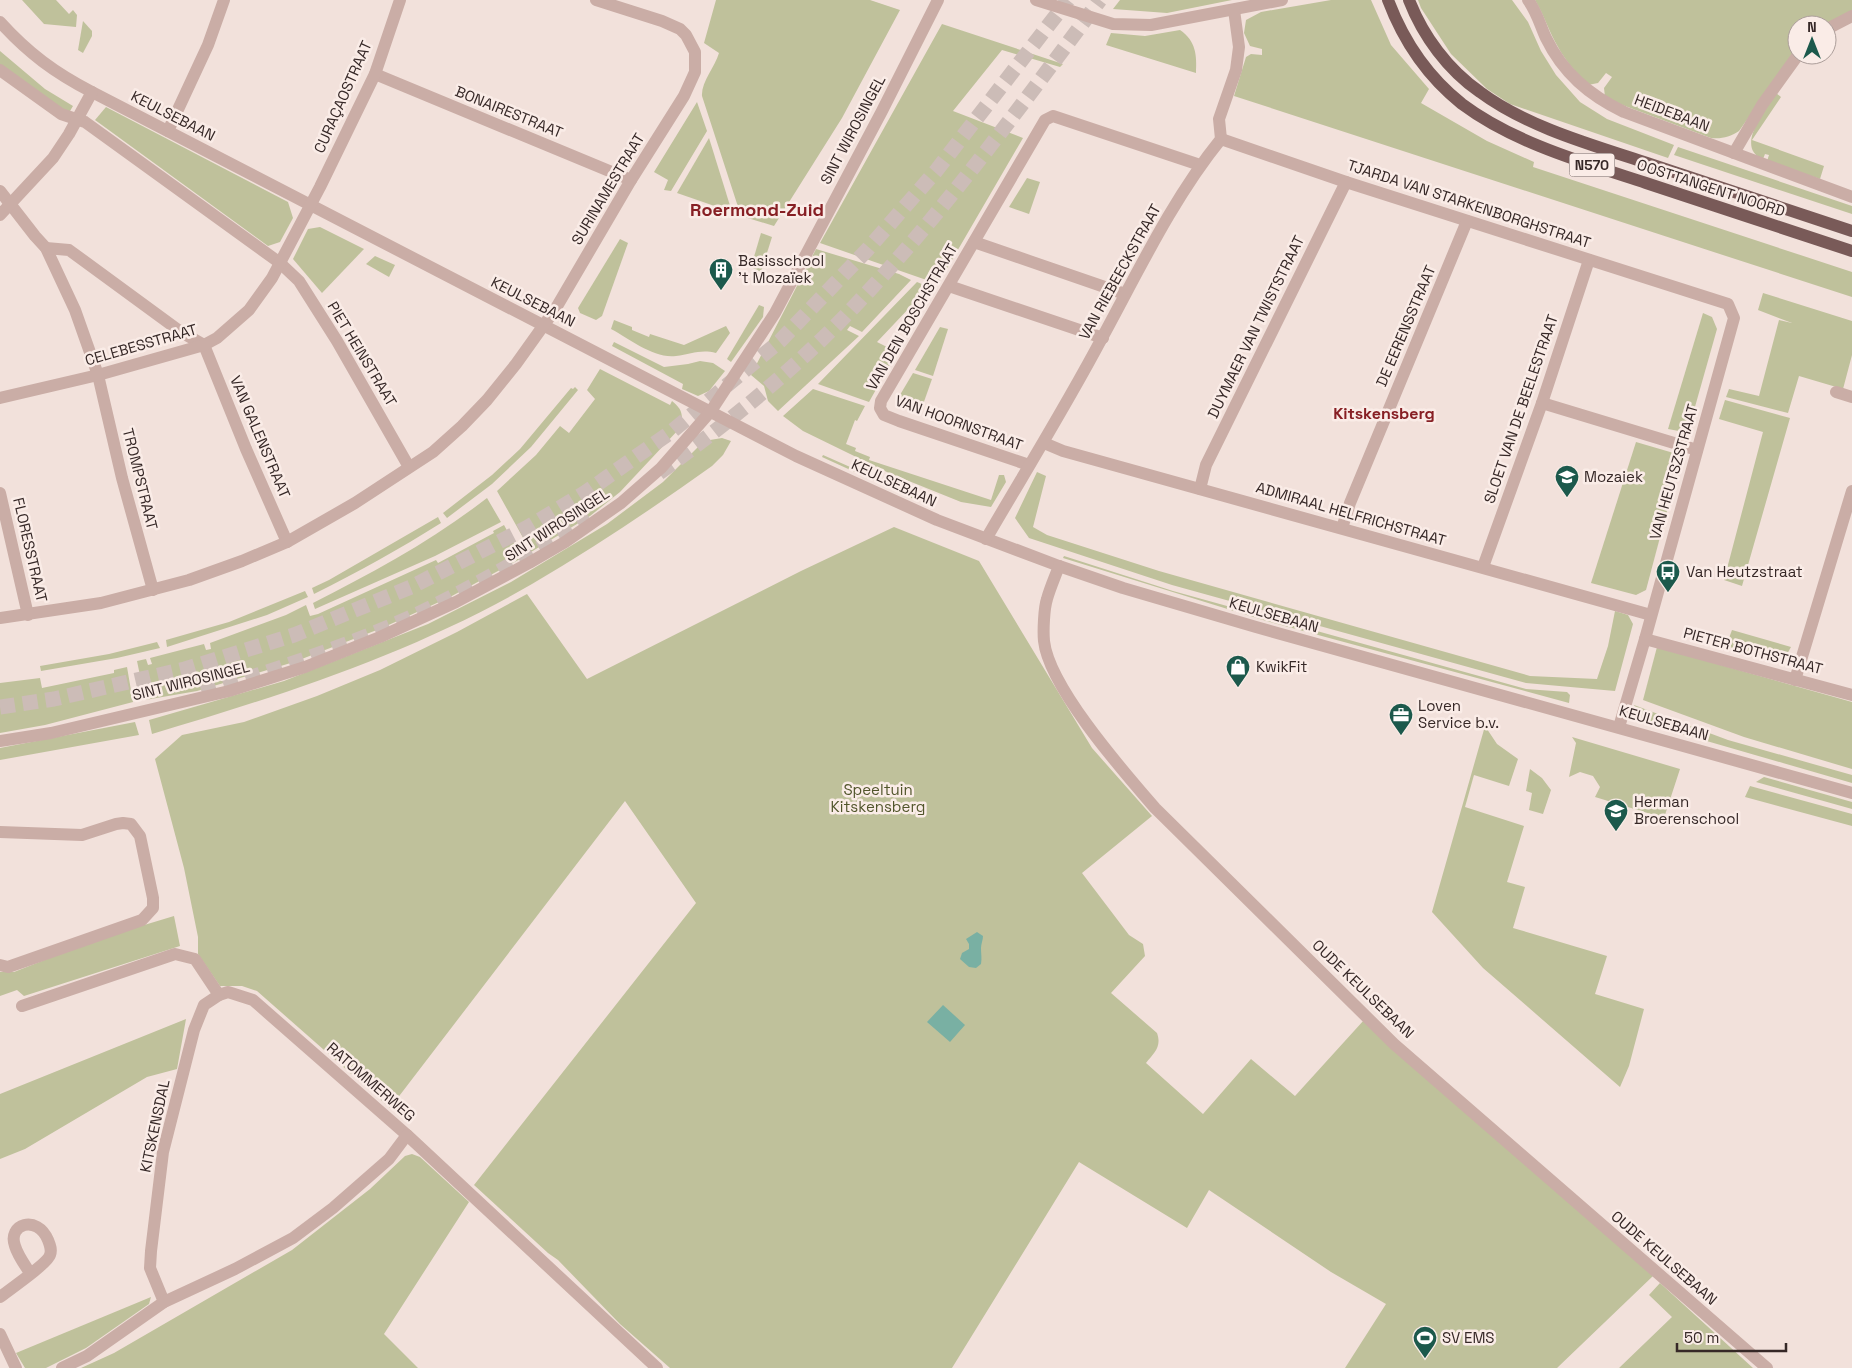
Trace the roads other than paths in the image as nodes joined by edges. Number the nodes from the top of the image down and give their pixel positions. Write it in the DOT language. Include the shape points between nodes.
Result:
graph roads {
  1 [pos="224,0"];
  2 [pos="400,0"];
  3 [pos="596,0"];
  4 [pos="938,0"];
  5 [pos="1036,0"];
  6 [pos="1282,0"];
  7 [pos="1388,0"];
  8 [pos="1410,0"];
  9 [pos="1528,0"];
  10 [pos="1234,10"];
  11 [pos="1852,16"];
  12 [pos="0,22"];
  13 [pos="1837,23"];
  14 [pos="1791,65"];
  15 [pos="0,70"];
  16 [pos="375,74"];
  17 [pos="92,92"];
  18 [pos="77,120"];
  19 [pos="168,131"];
  20 [pos="1221,139"];
  21 [pos="1734,153"];
  22 [pos="1200,166"];
  23 [pos="631,180"];
  24 [pos="1346,182"];
  25 [pos="0,191"];
  26 [pos="1852,197"];
  27 [pos="11,204"];
  28 [pos="310,204"];
  29 [pos="0,216"];
  30 [pos="1467,221"];
  31 [pos="1852,231"];
  32 [pos="974,242"];
  33 [pos="46,248"];
  34 [pos="1852,251"];
  35 [pos="1589,260"];
  36 [pos="280,263"];
  37 [pos="949,286"];
  38 [pos="1124,294"];
  39 [pos="1708,298"];
  40 [pos="544,326"];
  41 [pos="1102,338"];
  42 [pos="204,345"];
  43 [pos="98,375"];
  44 [pos="1836,392"];
  45 [pos="1852,397"];
  46 [pos="0,398"];
  47 [pos="1542,403"];
  48 [pos="880,408"];
  49 [pos="711,411"];
  50 [pos="1044,442"];
  51 [pos="1698,450"];
  52 [pos="1029,465"];
  53 [pos="409,467"];
  54 [pos="1200,489"];
  55 [pos="1852,491"];
  56 [pos="0,493"];
  57 [pos="1342,528"];
  58 [pos="986,539"];
  59 [pos="287,542"];
  60 [pos="1059,566"];
  61 [pos="1483,567"];
  62 [pos="153,590"];
  63 [pos="28,615"];
  64 [pos="1651,615"];
  65 [pos="0,618"];
  66 [pos="1645,639"];
  67 [pos="1795,680"];
  68 [pos="1852,695"];
  69 [pos="1619,727"];
  70 [pos="0,741"];
  71 [pos="1852,793"];
  72 [pos="0,832"];
  73 [pos="0,965"];
  74 [pos="219,995"];
  75 [pos="22,1006"];
  76 [pos="407,1135"];
  77 [pos="30,1274"];
  78 [pos="0,1297"];
  79 [pos="164,1302"];
  80 [pos="0,1334"];
  81 [pos="16,1368"];
  82 [pos="62,1368"];
  83 [pos="657,1368"];
  84 [pos="1767,1368"];
  1 -- 19 [label="street" via="208,45"];
  2 -- 16 [label="street, CURAÇAOSTRAAT"];
  3 -- 23 [label="street, SURINAMESTRAAT" via="680,30 695,52 696,66 689,87"];
  4 -- 49 [label="street, SINT WIROSINGEL" via="775,312"];
  5 -- 10 [label="street" via="1113,24 1131,26"];
  6 -- 10 [label="street"];
  7 -- 34 [label="main road, OOSTTANGENT NOORD / N570" via="1408,43 1429,72 1461,103 1511,134 1608,171"];
  8 -- 31 [label="main road, OOSTTANGENT NOORD / N570" via="1429,39 1444,59 1480,92 1505,108 1604,149"];
  9 -- 21 [label="street, HEIDEBAAN" via="1553,52 1568,73 1589,92 1624,112"];
  10 -- 20 [label="street" via="1239,47 1236,70 1219,119"];
  11 -- 13 [label="street"];
  12 -- 17 [label="street, KEULSEBAAN" via="44,64"];
  14 -- 21 [label="street" via="1762,105"];
  15 -- 18 [label="street" via="61,114"];
  16 -- 23 [label="street, BONAIRESTRAAT"];
  16 -- 28 [label="street, CURAÇAOSTRAAT"];
  17 -- 18 [label="street"];
  17 -- 19 [label="street, KEULSEBAAN"];
  18 -- 27 [label="street" via="53,158"];
  18 -- 36 [label="street"];
  19 -- 28 [label="street, KEULSEBAAN"];
  20 -- 22 [label="street, VAN RIEBEECKSTRAAT"];
  20 -- 24 [label="street, TJARDA VAN STARKENBORGHSTRAAT"];
  21 -- 26 [label="street, HEIDEBAAN"];
  22 -- 32 [label="street, VAN DEN BOSCHSTRAAT" via="1053,116 1045,120"];
  22 -- 38 [label="street, VAN RIEBEECKSTRAAT"];
  23 -- 40 [label="street, SURINAMESTRAAT"];
  24 -- 30 [label="street, TJARDA VAN STARKENBORGHSTRAAT"];
  24 -- 54 [label="street, DUYMAER VAN TWISTSTRAAT" via="1206,465"];
  25 -- 27 [label="street, TROMPSTRAAT"];
  27 -- 29 [label="street"];
  27 -- 33 [label="street, TROMPSTRAAT"];
  28 -- 36 [label="street, CELEBESSTRAAT"];
  28 -- 40 [label="street, KEULSEBAAN"];
  30 -- 35 [label="street, TJARDA VAN STARKENBORGHSTRAAT"];
  30 -- 57 [label="street, DE EERENSSTRAAT"];
  32 -- 37 [label="street, VAN DEN BOSCHSTRAAT"];
  32 -- 38 [label="street, VAN DEN BOSCHSTRAAT"];
  33 -- 42 [label="street" via="69,250 181,332"];
  33 -- 43 [label="street, TROMPSTRAAT"];
  35 -- 39 [label="street, TJARDA VAN STARKENBORGHSTRAAT"];
  35 -- 47 [label="street, SLOET VAN DE BEELESTRAAT"];
  36 -- 42 [label="street, CELEBESSTRAAT" via="249,310"];
  36 -- 53 [label="street, PIET HEINSTRAAT" via="299,282 337,341"];
  37 -- 41 [label="street"];
  37 -- 48 [label="street, VAN DEN BOSCHSTRAAT" via="886,392"];
  38 -- 41 [label="street, VAN RIEBEECKSTRAAT"];
  39 -- 51 [label="street, VAN HEUTSZSTRAAT" via="1728,304 1734,318"];
  40 -- 49 [label="street, KEULSEBAAN"];
  40 -- 53 [label="street, SURINAMESTRAAT" via="487,400 433,452"];
  41 -- 50 [label="street, VAN RIEBEECKSTRAAT"];
  42 -- 43 [label="street, CELEBESSTRAAT"];
  42 -- 59 [label="street, VAN GALENSTRAAT"];
  43 -- 46 [label="street, CELEBESSTRAAT"];
  43 -- 62 [label="street, TROMPSTRAAT"];
  44 -- 45 [label="street"];
  47 -- 51 [label="street"];
  47 -- 61 [label="street, SLOET VAN DE BEELESTRAAT"];
  48 -- 52 [label="street, VAN HOORNSTRAAT" via="884,415 898,421"];
  49 -- 58 [label="street, KEULSEBAAN" via="826,470"];
  49 -- 70 [label="street, SINT WIROSINGEL" via="661,468 602,517 529,563 422,618 305,666 229,691 51,733"];
  50 -- 52 [label="street, VAN RIEBEECKSTRAAT"];
  50 -- 54 [label="street, ADMIRAAL HELFRICHSTRAAT" via="1063,451"];
  51 -- 64 [label="street, VAN HEUTSZSTRAAT"];
  52 -- 58 [label="street, VAN RIEBEECKSTRAAT"];
  53 -- 59 [label="street, SURINAMESTRAAT"];
  54 -- 57 [label="street, ADMIRAAL HELFRICHSTRAAT"];
  55 -- 67 [label="street"];
  56 -- 63 [label="street, FLORESSTRAAT"];
  57 -- 61 [label="street, ADMIRAAL HELFRICHSTRAAT"];
  58 -- 60 [label="street, KEULSEBAAN"];
  59 -- 62 [label="street, SURINAMESTRAAT" via="220,570"];
  60 -- 69 [label="street, KEULSEBAAN" via="1256,627"];
  60 -- 84 [label="street, OUDE KEULSEBAAN" via="1046,600 1044,640 1051,666 1078,711 1155,808 1394,1044"];
  61 -- 64 [label="street, ADMIRAAL HELFRICHSTRAAT"];
  62 -- 63 [label="street, SURINAMESTRAAT" via="101,603"];
  63 -- 65 [label="street, SURINAMESTRAAT"];
  64 -- 66 [label="street, VAN HEUTSZSTRAAT"];
  66 -- 67 [label="street, PIETER BOTHSTRAAT"];
  66 -- 69 [label="street, VAN HEUTSZSTRAAT"];
  67 -- 68 [label="street, PIETER BOTHSTRAAT"];
  69 -- 71 [label="street, KEULSEBAAN"];
  72 -- 73 [label="street" via="82,835 123,822 131,824 140,836 153,908 142,920 8,967"];
  74 -- 75 [label="street" via="195,959 175,954"];
  74 -- 76 [label="street, RATOMMERWEG" via="228,992 253,1000"];
  74 -- 79 [label="street, KITSKENSDAL" via="204,1005 194,1030 163,1152 150,1268"];
  76 -- 79 [label="street" via="389,1159 293,1238"];
  76 -- 83 [label="street, RATOMMERWEG"];
  77 -- 78 [label="street"];
  79 -- 82 [label="street" via="86,1356"];
  80 -- 81 [label="street"];
}
